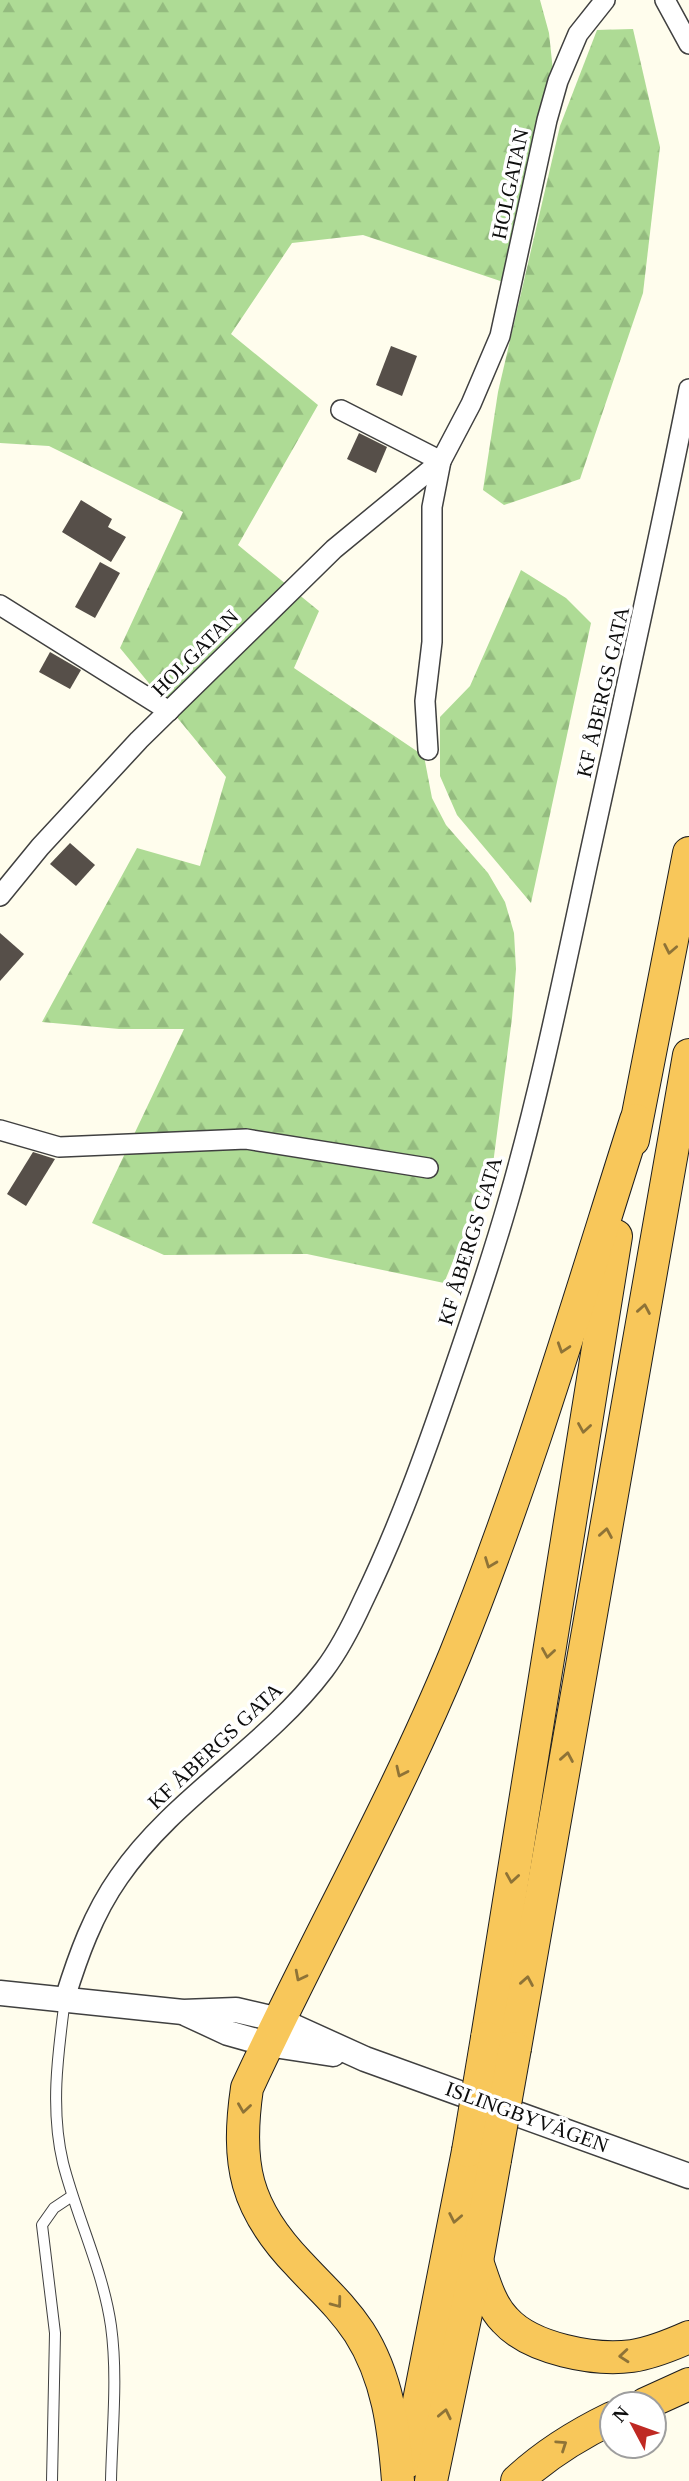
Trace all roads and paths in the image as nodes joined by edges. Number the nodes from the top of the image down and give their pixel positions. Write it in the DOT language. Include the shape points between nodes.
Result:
graph roads {
  1 [pos="605,0"];
  2 [pos="665,0"];
  3 [pos="689,44"];
  4 [pos="689,389"];
  5 [pos="341,410"];
  6 [pos="441,460"];
  7 [pos="0,606"];
  8 [pos="169,711"];
  9 [pos="428,750"];
  10 [pos="689,852"];
  11 [pos="2,890"];
  12 [pos="689,1055"];
  13 [pos="636,1119"];
  14 [pos="0,1130"];
  15 [pos="428,1168"];
  16 [pos="0,1993"];
  17 [pos="65,1998"];
  18 [pos="273,2032"];
  19 [pos="501,2043"];
  20 [pos="481,2155"];
  21 [pos="689,2176"];
  22 [pos="72,2196"];
  23 [pos="477,2261"];
  24 [pos="689,2337"];
  25 [pos="689,2384"];
  26 [pos="668,2394"];
  27 [pos="598,2425"];
  28 [pos="52,2481"];
  29 [pos="111,2481"];
  30 [pos="401,2481"];
  31 [pos="431,2481"];
  32 [pos="517,2481"];
  1 -- 6 [label="street, HOLGATAN" via="578,34 558,81 499,335 471,404"];
  2 -- 3 [label="street"];
  4 -- 17 [label="street, KF ÅBERGS GATA" via="556,1011 509,1198 423,1460 380,1565 324,1670 257,1740 149,1840 119,1877 88,1934"];
  5 -- 6 [label="street"];
  6 -- 8 [label="street, HOLGATAN" via="334,549"];
  6 -- 9 [label="street, HOLGATAN" via="432,508 432,642 425,701"];
  7 -- 8 [label="street"];
  8 -- 11 [label="street, HOLGATAN"];
  10 -- 13 [label="highway, one-way"];
  19 -- 12 [label="highway, one-way"];
  13 -- 18 [label="highway, one-way" via="512,1509 459,1644 377,1824"];
  13 -- 19 [label="highway, one-way" via="600,1327"];
  14 -- 15 [label="street" via="59,1147 246,1139"];
  16 -- 17 [label="street, ISLINGBYVÄGEN"];
  17 -- 18 [label="street, ISLINGBYVÄGEN" via="183,2012 228,2033"];
  17 -- 22 [label="lane" via="56,2096 58,2133"];
  18 -- 21 [label="street, ISLINGBYVÄGEN" via="365,2059"];
  18 -- 30 [label="highway, one-way" via="247,2088 241,2128 247,2178 262,2219 332,2295 360,2334 386,2393"];
  19 -- 20 [label="highway, bridge"];
  20 -- 23 [label="highway"];
  20 -- 30 [label="highway, one-way"];
  22 -- 28 [label="lane" via="54,2208 42,2225 55,2333"];
  22 -- 29 [label="lane" via="104,2290 111,2329"];
  24 -- 23 [label="highway, one-way" via="652,2352 622,2357 592,2356 542,2344 505,2321"];
  31 -- 23 [label="highway, one-way"];
  25 -- 26 [label="highway"];
  32 -- 27 [label="highway, one-way" via="570,2440"];
}
